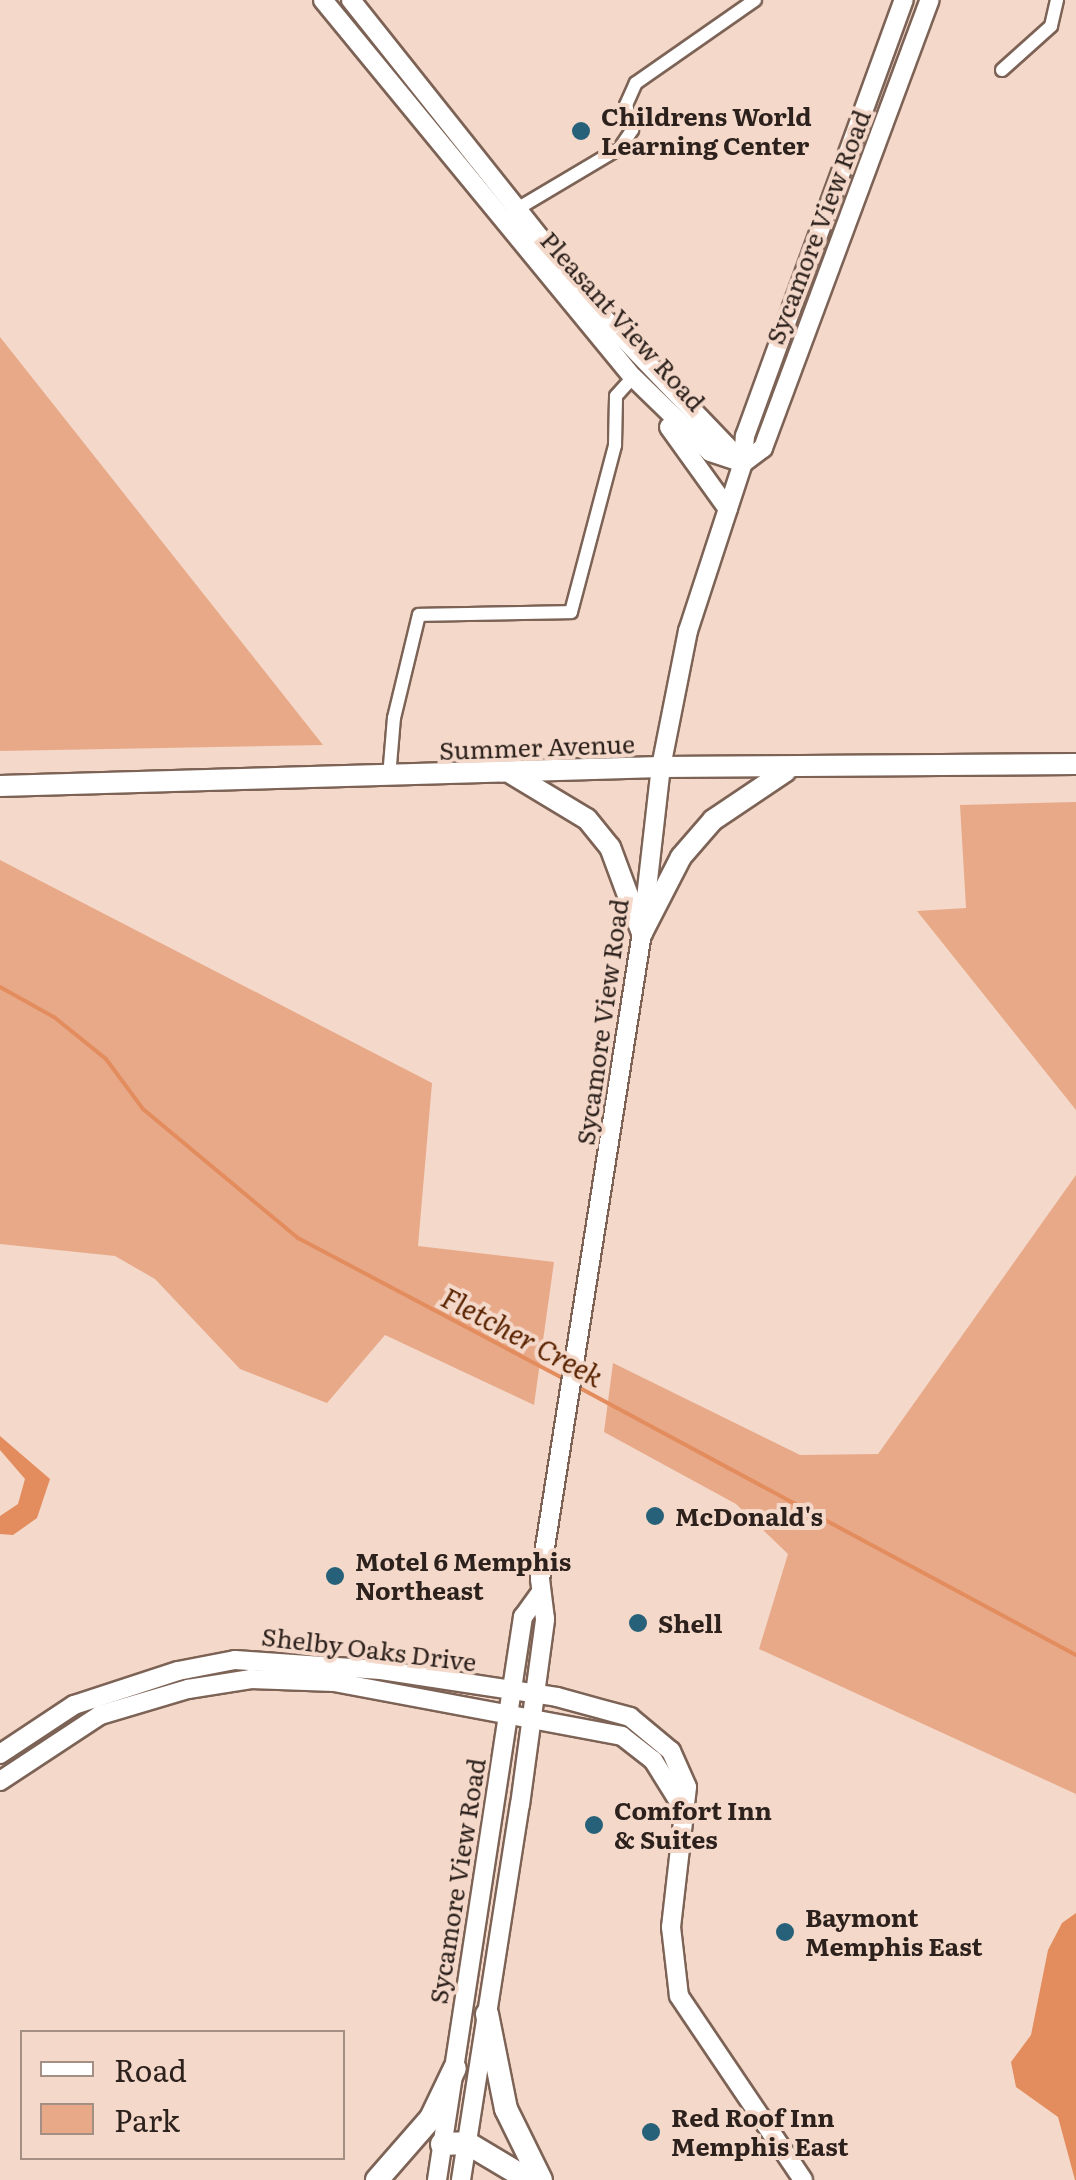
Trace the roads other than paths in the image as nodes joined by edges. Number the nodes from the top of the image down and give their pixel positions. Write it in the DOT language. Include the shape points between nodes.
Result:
graph roads {
  1 [pos="323,0"];
  2 [pos="351,0"];
  3 [pos="755,0"];
  4 [pos="904,0"];
  5 [pos="930,0"];
  6 [pos="1057,0"];
  7 [pos="385,41"];
  8 [pos="368,55"];
  9 [pos="1002,70"];
  10 [pos="860,118"];
  11 [pos="882,126"];
  12 [pos="519,205"];
  13 [pos="502,220"];
  14 [pos="633,377"];
  15 [pos="652,397"];
  16 [pos="743,463"];
  17 [pos="728,509"];
  18 [pos="1076,764"];
  19 [pos="661,767"];
  20 [pos="787,770"];
  21 [pos="512,774"];
  22 [pos="388,777"];
  23 [pos="0,786"];
  24 [pos="642,932"];
  25 [pos="539,1595"];
  26 [pos="532,1695"];
  27 [pos="510,1701"];
  28 [pos="532,1715"];
  29 [pos="0,1754"];
  30 [pos="0,1781"];
  31 [pos="686,1813"];
  32 [pos="487,2014"];
  33 [pos="455,2068"];
  34 [pos="466,2143"];
  35 [pos="442,2144"];
  36 [pos="377,2180"];
  37 [pos="437,2180"];
  38 [pos="461,2180"];
  39 [pos="530,2180"];
  40 [pos="541,2180"];
  41 [pos="802,2180"];
  1 -- 8 [label="main road, Pleasant View Road"];
  2 -- 7 [label="main road, Pleasant View Road"];
  3 -- 12 [label="street" via="636,83 626,105 632,130 620,148"];
  4 -- 10 [label="main road, Sycamore View Road"];
  5 -- 11 [label="main road, Sycamore View Road"];
  6 -- 9 [label="street" via="1051,26"];
  7 -- 8 [label="main road"];
  7 -- 12 [label="main road, Pleasant View Road"];
  8 -- 13 [label="main road, Pleasant View Road"];
  10 -- 11 [label="main road"];
  10 -- 16 [label="main road, Sycamore View Road" via="745,436"];
  11 -- 16 [label="main road, Sycamore View Road" via="763,448"];
  12 -- 13 [label="street"];
  12 -- 16 [label="main road, Pleasant View Road" via="604,318"];
  13 -- 14 [label="main road, Pleasant View Road"];
  14 -- 15 [label="main road, Pleasant View Road"];
  14 -- 22 [label="street" via="616,396 614,445 572,612 420,615 394,718"];
  15 -- 16 [label="main road, Pleasant View Road" via="710,452"];
  15 -- 17 [label="main road"];
  16 -- 17 [label="main road, Sycamore View Road"];
  17 -- 19 [label="main road, Sycamore View Road" via="688,631"];
  18 -- 20 [label="main road, Summer Avenue"];
  19 -- 20 [label="main road, Summer Avenue"];
  19 -- 21 [label="main road, Summer Avenue"];
  19 -- 24 [label="main road, Sycamore View Road"];
  20 -- 24 [label="main road" via="712,820 681,857"];
  21 -- 22 [label="main road, Summer Avenue"];
  21 -- 24 [label="main road" via="587,818 610,847"];
  22 -- 23 [label="main road, Summer Avenue"];
  24 -- 25 [label="main road, Sycamore View Road"];
  25 -- 26 [label="main road, Sycamore View Road" via="544,1618"];
  25 -- 27 [label="main road, Sycamore View Road" via="523,1617"];
  26 -- 27 [label="main road, Shelby Oaks Drive"];
  26 -- 28 [label="main road, Sycamore View Road"];
  26 -- 31 [label="main road, Shelby Oaks Drive" via="613,1710 648,1728 671,1751 687,1787"];
  27 -- 28 [label="main road, Shelby Oaks Drive"];
  27 -- 29 [label="main road, Shelby Oaks Drive" via="381,1670 234,1660 178,1670 74,1705"];
  27 -- 30 [label="main road, Shelby Oaks Drive" via="334,1682 251,1679 188,1688 100,1715"];
  27 -- 33 [label="main road, Sycamore View Road"];
  28 -- 31 [label="main road, Shelby Oaks Drive" via="633,1742 654,1760"];
  28 -- 32 [label="main road, Sycamore View Road"];
  31 -- 41 [label="main road, Shelby Oaks Drive" via="671,1927 679,1996"];
  32 -- 34 [label="main road, Sycamore View Road"];
  32 -- 40 [label="highway" via="506,2108"];
  33 -- 35 [label="main road, Sycamore View Road"];
  33 -- 36 [label="highway" via="431,2118"];
  34 -- 35 [label="highway"];
  34 -- 38 [label="main road, Sycamore View Road"];
  34 -- 39 [label="highway"];
  35 -- 37 [label="main road, Sycamore View Road"];
}
